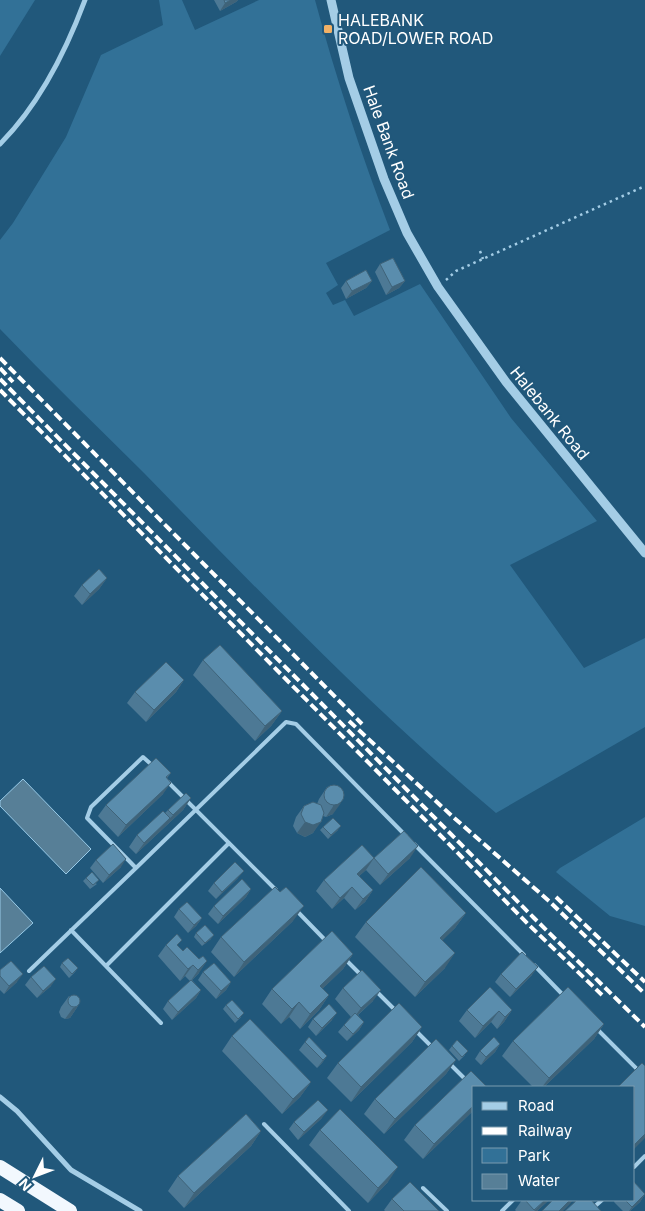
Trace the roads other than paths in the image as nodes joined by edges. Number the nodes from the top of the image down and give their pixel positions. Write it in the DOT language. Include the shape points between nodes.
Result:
graph roads {
  1 [pos="85,0"];
  2 [pos="331,0"];
  3 [pos="0,144"];
  4 [pos="438,287"];
  5 [pos="645,553"];
  6 [pos="156,770"];
  7 [pos="162,776"];
  8 [pos="195,809"];
  9 [pos="229,843"];
  10 [pos="136,868"];
  11 [pos="278,892"];
  12 [pos="292,906"];
  13 [pos="71,930"];
  14 [pos="334,948"];
  15 [pos="341,955"];
  16 [pos="526,957"];
  17 [pos="533,964"];
  18 [pos="106,966"];
  19 [pos="29,971"];
  20 [pos="362,976"];
  21 [pos="376,990"];
  22 [pos="568,1000"];
  23 [pos="397,1011"];
  24 [pos="161,1023"];
  25 [pos="411,1025"];
  26 [pos="596,1028"];
  27 [pos="439,1053"];
  28 [pos="446,1060"];
  29 [pos="645,1077"];
  30 [pos="472,1086"];
  31 [pos="0,1097"];
  32 [pos="264,1124"];
  33 [pos="645,1156"];
  34 [pos="635,1167"];
  35 [pos="2,1168"];
  36 [pos="423,1188"];
  37 [pos="0,1200"];
  38 [pos="512,1201"];
  39 [pos="0,1204"];
  40 [pos="589,1204"];
  41 [pos="595,1210"];
  42 [pos="12,1211"];
  43 [pos="18,1211"];
  44 [pos="70,1211"];
  45 [pos="140,1211"];
  46 [pos="349,1211"];
  47 [pos="447,1211"];
  48 [pos="502,1211"];
  1 -- 3 [label="street" via="58,62 36,98"];
  2 -- 4 [label="street, Hale Bank Road" via="349,78 384,179 407,233"];
  4 -- 5 [label="street, Halebank Road" via="506,382"];
  6 -- 10 [label="lane" via="143,756 91,807 87,818"];
  7 -- 8 [label="lane"];
  8 -- 9 [label="lane"];
  8 -- 10 [label="lane"];
  8 -- 16 [label="lane" via="286,722 296,724"];
  9 -- 11 [label="lane"];
  9 -- 18 [label="lane"];
  10 -- 13 [label="lane"];
  12 -- 14 [label="lane"];
  13 -- 18 [label="lane"];
  13 -- 19 [label="lane"];
  15 -- 20 [label="lane"];
  17 -- 22 [label="lane"];
  18 -- 24 [label="lane"];
  21 -- 23 [label="lane"];
  25 -- 27 [label="lane"];
  26 -- 29 [label="lane"];
  28 -- 30 [label="lane"];
  31 -- 45 [label="street" via="17,1110 71,1170"];
  32 -- 46 [label="lane"];
  33 -- 34 [label="lane"];
  35 -- 44 [label="highway"];
  36 -- 47 [label="lane"];
  37 -- 43 [label="highway"];
  38 -- 48 [label="lane"];
  39 -- 42 [label="highway"];
  40 -- 41 [label="lane"];
}
